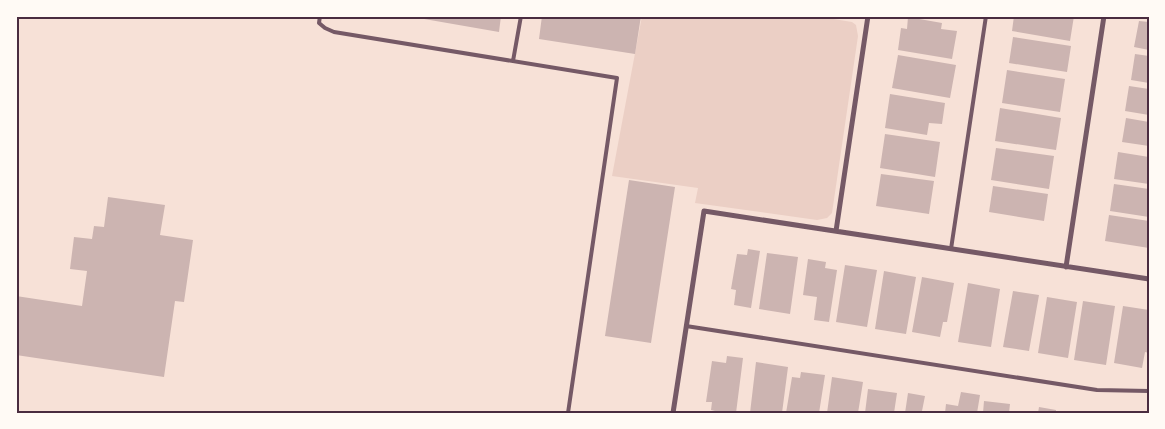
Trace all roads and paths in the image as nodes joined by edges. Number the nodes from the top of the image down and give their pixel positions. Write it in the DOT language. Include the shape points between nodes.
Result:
graph roads {
  1 [pos="320,16"];
  2 [pos="521,16"];
  3 [pos="868,16"];
  4 [pos="986,16"];
  5 [pos="1104,16"];
  6 [pos="513,61"];
  7 [pos="836,231"];
  8 [pos="951,249"];
  9 [pos="1066,267"];
  10 [pos="1149,279"];
  11 [pos="686,326"];
  12 [pos="1149,391"];
  13 [pos="568,413"];
  14 [pos="673,413"];
  1 -- 6 [label="lane" via="320,23 334,32"];
  2 -- 6 [label="lane"];
  3 -- 7 [label="street"];
  4 -- 8 [label="lane"];
  5 -- 9 [label="street"];
  6 -- 13 [label="lane" via="617,78"];
  7 -- 8 [label="street"];
  7 -- 11 [label="street" via="704,211"];
  8 -- 9 [label="street"];
  9 -- 10 [label="street"];
  11 -- 12 [label="lane" via="1097,390"];
  11 -- 14 [label="street"];
}
